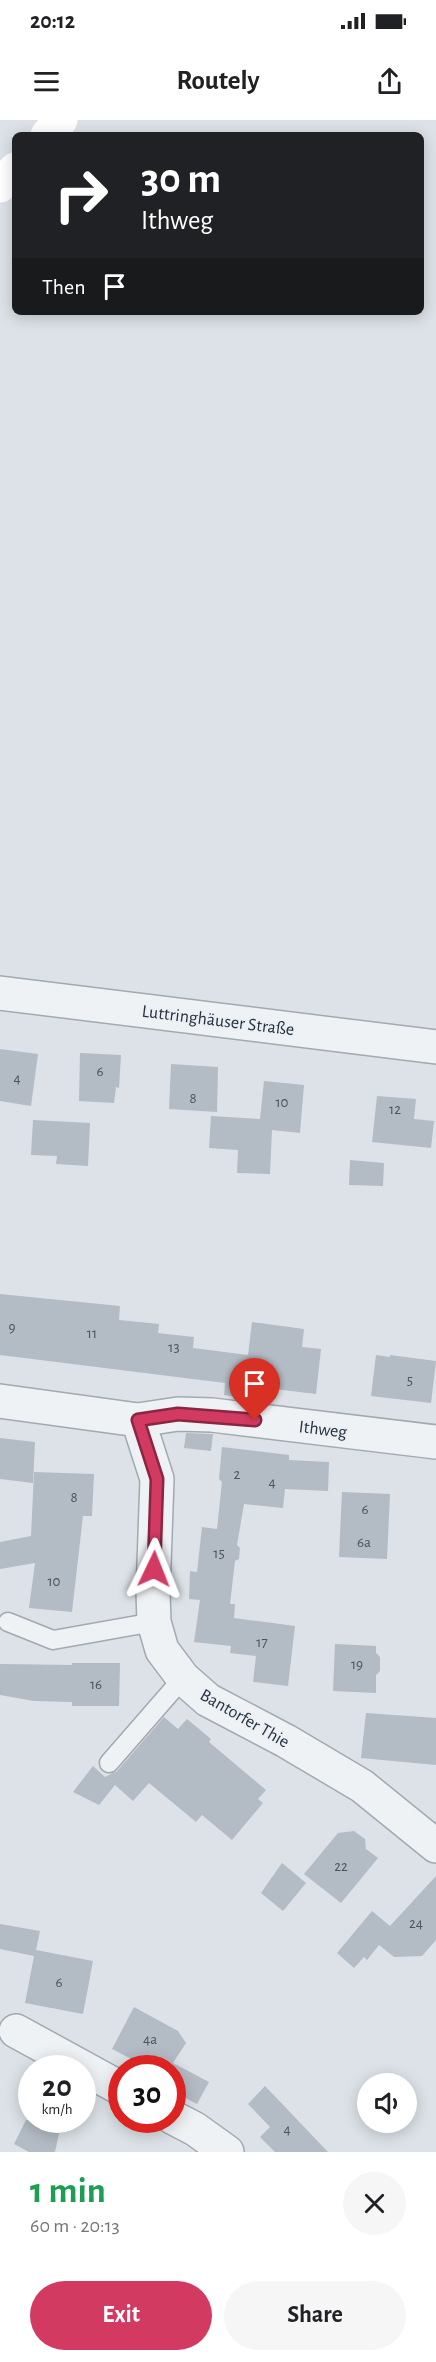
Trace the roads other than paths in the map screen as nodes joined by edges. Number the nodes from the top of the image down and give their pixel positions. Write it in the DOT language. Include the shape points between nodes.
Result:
graph roads {
  1 [pos="61,120"];
  2 [pos="50,132"];
  3 [pos="12,173"];
  4 [pos="0,186"];
  5 [pos="0,993"];
  6 [pos="436,1047"];
  7 [pos="0,1401"];
  8 [pos="138,1420"];
  9 [pos="436,1442"];
  10 [pos="8,1622"];
  11 [pos="154,1622"];
  12 [pos="183,1678"];
  13 [pos="109,1763"];
  14 [pos="436,1846"];
  15 [pos="16,2031"];
  16 [pos="108,2081"];
  17 [pos="186,2124"];
  18 [pos="227,2152"];
  1 -- 2 [label="main road"];
  3 -- 4 [label="main road"];
  5 -- 6 [label="street, Luttringhäuser Straße"];
  7 -- 8 [label="street"];
  8 -- 9 [label="street, Ithweg" via="178,1414 212,1415"];
  8 -- 11 [label="street, Bantorfer Thie" via="157,1479"];
  10 -- 11 [label="lane" via="53,1641"];
  11 -- 12 [label="street, Bantorfer Thie" via="162,1650"];
  12 -- 13 [label="lane"];
  12 -- 14 [label="street, Bantorfer Thie" via="208,1700 362,1786"];
  15 -- 16 [label="street"];
  17 -- 18 [label="street"];
}
